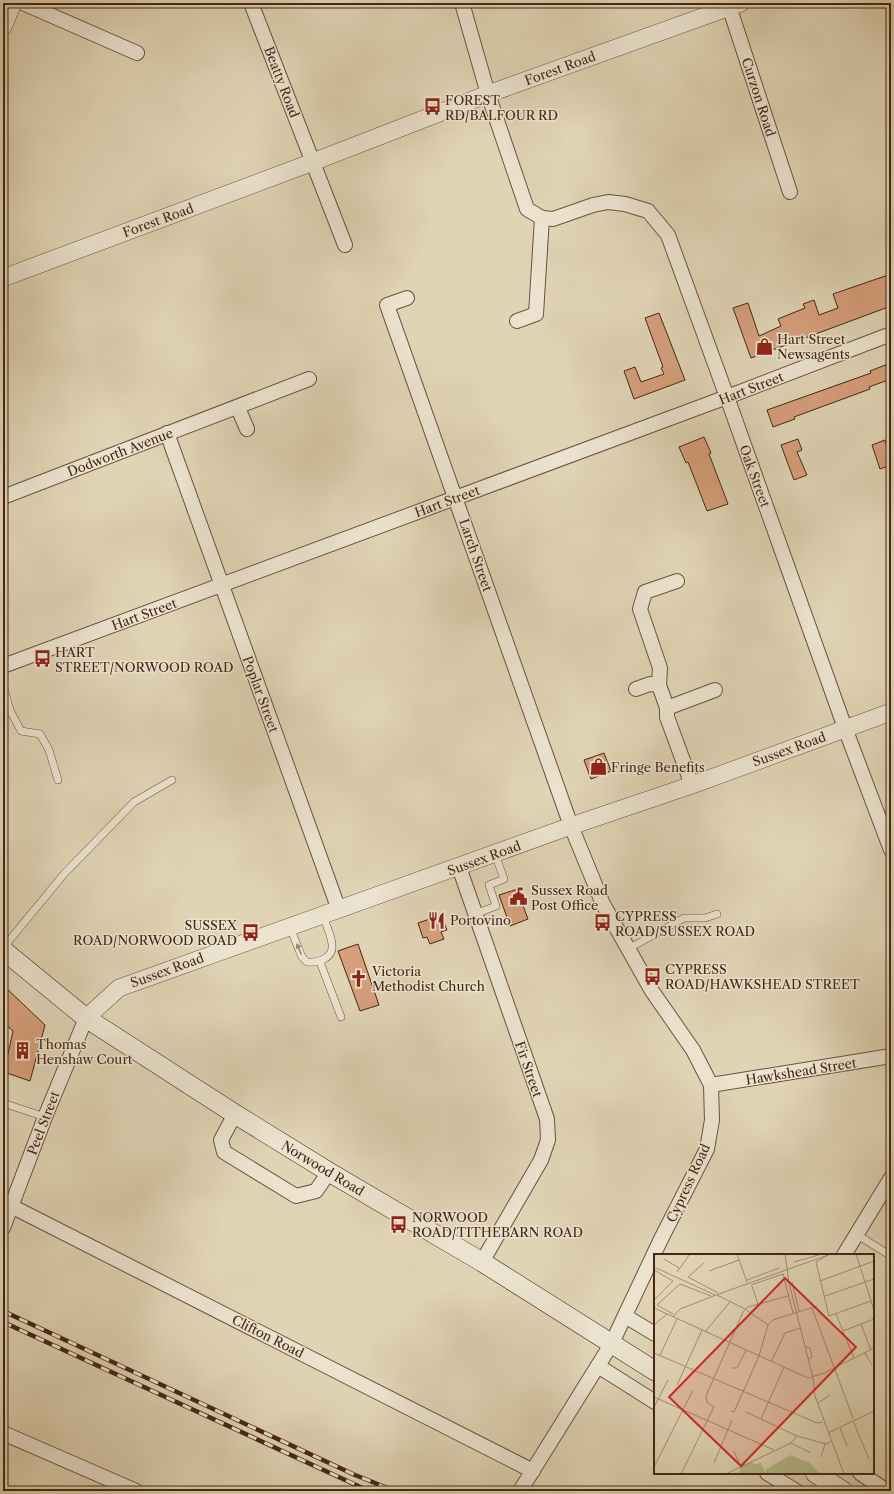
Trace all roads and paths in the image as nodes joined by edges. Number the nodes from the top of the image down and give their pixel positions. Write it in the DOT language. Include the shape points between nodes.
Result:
graph roads {
  1 [pos="13,3"];
  2 [pos="23,3"];
  3 [pos="251,3"];
  4 [pos="462,3"];
  5 [pos="733,4"];
  6 [pos="3,27"];
  7 [pos="137,53"];
  8 [pos="488,94"];
  9 [pos="313,162"];
  10 [pos="790,192"];
  11 [pos="542,218"];
  12 [pos="345,245"];
  13 [pos="3,278"];
  14 [pos="407,298"];
  15 [pos="517,321"];
  16 [pos="891,334"];
  17 [pos="309,379"];
  18 [pos="727,397"];
  19 [pos="238,408"];
  20 [pos="247,429"];
  21 [pos="168,433"];
  22 [pos="3,497"];
  23 [pos="456,498"];
  24 [pos="677,581"];
  25 [pos="222,585"];
  26 [pos="3,666"];
  27 [pos="3,685"];
  28 [pos="659,685"];
  29 [pos="636,689"];
  30 [pos="715,690"];
  31 [pos="667,708"];
  32 [pos="891,712"];
  33 [pos="845,728"];
  34 [pos="58,780"];
  35 [pos="172,780"];
  36 [pos="692,785"];
  37 [pos="572,826"];
  38 [pos="891,850"];
  39 [pos="495,853"];
  40 [pos="459,867"];
  41 [pos="339,910"];
  42 [pos="475,914"];
  43 [pos="717,914"];
  44 [pos="323,916"];
  45 [pos="290,927"];
  46 [pos="3,949"];
  47 [pos="628,949"];
  48 [pos="320,962"];
  49 [pos="340,1017"];
  50 [pos="86,1018"];
  51 [pos="891,1056"];
  52 [pos="711,1085"];
  53 [pos="3,1103"];
  54 [pos="235,1114"];
  55 [pos="45,1117"];
  56 [pos="328,1172"];
  57 [pos="891,1178"];
  58 [pos="7,1204"];
  59 [pos="3,1228"];
  60 [pos="856,1234"];
  61 [pos="845,1254"];
  62 [pos="891,1256"];
  63 [pos="482,1262"];
  64 [pos="625,1316"];
  65 [pos="654,1333"];
  66 [pos="612,1344"];
  67 [pos="598,1366"];
  68 [pos="654,1370"];
  69 [pos="654,1401"];
  70 [pos="3,1433"];
  71 [pos="533,1471"];
  72 [pos="769,1474"];
  73 [pos="817,1474"];
  74 [pos="862,1474"];
  75 [pos="136,1491"];
  76 [pos="520,1491"];
  77 [pos="796,1491"];
  78 [pos="843,1491"];
  79 [pos="887,1491"];
  1 -- 6 [label="street"];
  2 -- 7 [label="street"];
  3 -- 9 [label="street, Beatty Road"];
  4 -- 8 [label="street"];
  5 -- 8 [label="street, Forest Road"];
  5 -- 10 [label="street, Curzon Road"];
  8 -- 9 [label="street, Forest Road"];
  8 -- 11 [label="street" via="527,209"];
  9 -- 12 [label="street"];
  9 -- 13 [label="street, Forest Road"];
  11 -- 15 [label="street" via="536,314"];
  11 -- 18 [label="street, Oak Street" via="553,219 608,202 648,211 668,235"];
  14 -- 23 [label="street, Larch Street" via="387,306"];
  16 -- 18 [label="street, Hart Street"];
  17 -- 19 [label="street, Dodworth Avenue"];
  18 -- 23 [label="street, Hart Street"];
  18 -- 33 [label="street, Oak Street"];
  19 -- 20 [label="street"];
  19 -- 21 [label="street, Dodworth Avenue"];
  21 -- 22 [label="street, Dodworth Avenue"];
  21 -- 25 [label="street, Poplar Street"];
  23 -- 25 [label="street, Hart Street"];
  23 -- 37 [label="street, Larch Street"];
  24 -- 28 [label="street" via="645,592 640,609 660,668"];
  25 -- 26 [label="street, Hart Street"];
  25 -- 41 [label="street, Poplar Street"];
  27 -- 34 [label="lane" via="10,710 21,731 40,734 49,750"];
  28 -- 29 [label="street" via="650,684"];
  28 -- 31 [label="street"];
  30 -- 31 [label="street"];
  31 -- 36 [label="street" via="667,717"];
  32 -- 33 [label="street, Sussex Road"];
  33 -- 36 [label="street, Sussex Road"];
  33 -- 38 [label="street, Oak Street"];
  35 -- 46 [label="lane" via="134,802 64,874"];
  36 -- 37 [label="street, Sussex Road"];
  37 -- 39 [label="street, Sussex Road"];
  37 -- 47 [label="street, Cypress Road" via="603,904"];
  39 -- 40 [label="street, Sussex Road"];
  39 -- 42 [label="lane" via="504,879 489,884 496,906"];
  40 -- 41 [label="street, Sussex Road"];
  40 -- 42 [label="street, Fir Street"];
  41 -- 44 [label="street, Sussex Road"];
  42 -- 63 [label="street, Fir Street" via="547,1119 548,1140 541,1160"];
  43 -- 47 [label="lane" via="705,918 684,918"];
  44 -- 45 [label="street, Sussex Road"];
  44 -- 48 [label="lane" via="332,945 331,951"];
  48 -- 45 [label="lane, one-way" via="307,962 302,957"];
  45 -- 50 [label="street, Sussex Road" via="119,988"];
  46 -- 50 [label="main road, Norwood Road"];
  47 -- 52 [label="street, Cypress Road" via="652,991 693,1050"];
  48 -- 49 [label="lane"];
  50 -- 54 [label="main road, Norwood Road"];
  50 -- 55 [label="street, Peel Street"];
  51 -- 52 [label="street, Hawkshead Street"];
  52 -- 64 [label="street, Cypress Road" via="712,1120 707,1149"];
  53 -- 55 [label="lane"];
  54 -- 56 [label="main road, Norwood Road"];
  54 -- 56 [label="street" via="221,1140 224,1152 296,1196 316,1191"];
  55 -- 58 [label="street, Peel Street"];
  56 -- 63 [label="main road, Norwood Road"];
  57 -- 60 [label="street"];
  58 -- 59 [label="street, Peel Street"];
  58 -- 71 [label="street, Clifton Road"];
  60 -- 61 [label="street"];
  60 -- 62 [label="lane"];
  63 -- 66 [label="main road, Norwood Road"];
  64 -- 65 [label="street"];
  64 -- 66 [label="street, Cypress Road"];
  66 -- 67 [label="street, Cypress Road"];
  66 -- 68 [label="main road, Norwood Road"];
  67 -- 69 [label="street"];
  67 -- 71 [label="street, Cypress Road"];
  70 -- 75 [label="street"];
  71 -- 76 [label="street, Cypress Road"];
  72 -- 77 [label="street"];
  73 -- 78 [label="main road"];
  74 -- 79 [label="street"];
}
